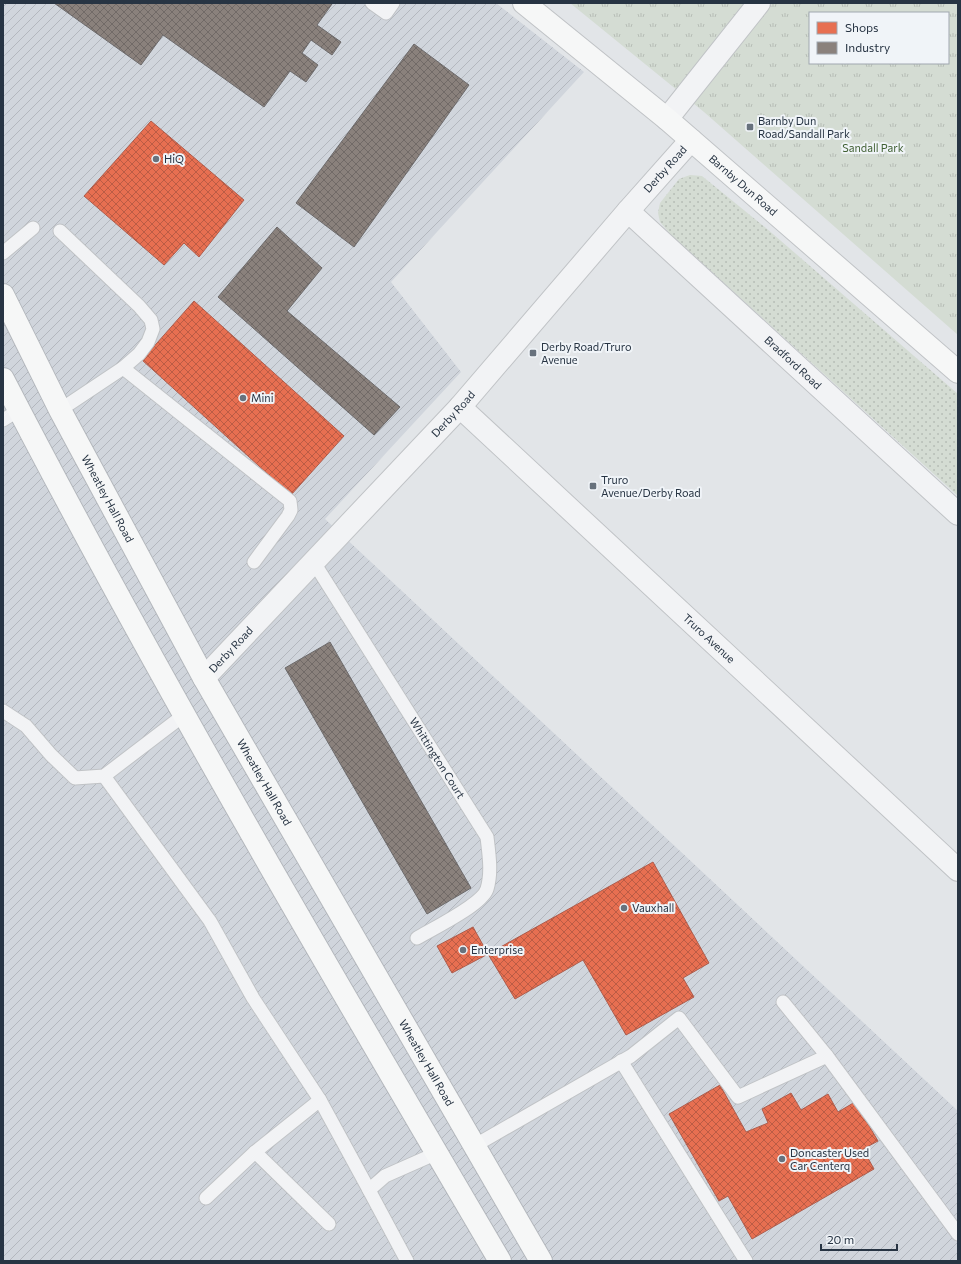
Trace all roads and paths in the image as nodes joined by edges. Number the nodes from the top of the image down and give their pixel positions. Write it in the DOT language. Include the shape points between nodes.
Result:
graph roads {
  1 [pos="372,3"];
  2 [pos="393,3"];
  3 [pos="524,3"];
  4 [pos="759,3"];
  5 [pos="667,119"];
  6 [pos="691,140"];
  7 [pos="628,211"];
  8 [pos="34,228"];
  9 [pos="60,231"];
  10 [pos="3,253"];
  11 [pos="3,295"];
  12 [pos="123,368"];
  13 [pos="958,372"];
  14 [pos="3,379"];
  15 [pos="460,407"];
  16 [pos="60,410"];
  17 [pos="11,415"];
  18 [pos="958,514"];
  19 [pos="314,561"];
  20 [pos="254,562"];
  21 [pos="204,678"];
  22 [pos="3,711"];
  23 [pos="184,715"];
  24 [pos="104,776"];
  25 [pos="958,870"];
  26 [pos="417,938"];
  27 [pos="783,1002"];
  28 [pos="827,1056"];
  29 [pos="621,1061"];
  30 [pos="320,1100"];
  31 [pos="474,1146"];
  32 [pos="255,1152"];
  33 [pos="437,1153"];
  34 [pos="370,1190"];
  35 [pos="206,1198"];
  36 [pos="329,1224"];
  37 [pos="958,1234"];
  38 [pos="407,1261"];
  39 [pos="500,1261"];
  40 [pos="541,1261"];
  41 [pos="746,1261"];
  1 -- 2 [label="lane" via="386,13"];
  3 -- 5 [label="main road, Barnby Dun Road"];
  4 -- 5 [label="street"];
  5 -- 6 [label="main road, Barnby Dun Road"];
  6 -- 7 [label="street, Derby Road"];
  6 -- 13 [label="main road, Barnby Dun Road"];
  7 -- 15 [label="street, Derby Road"];
  7 -- 18 [label="street, Bradford Road"];
  8 -- 10 [label="lane"];
  9 -- 12 [label="lane" via="151,320 153,329 148,342"];
  11 -- 16 [label="main road, Wheatley Hall Road"];
  12 -- 16 [label="lane"];
  12 -- 20 [label="lane" via="290,501 291,510 288,516"];
  14 -- 17 [label="main road"];
  15 -- 19 [label="street, Derby Road"];
  15 -- 25 [label="street, Truro Avenue"];
  16 -- 21 [label="main road, Wheatley Hall Road"];
  17 -- 23 [label="main road"];
  19 -- 21 [label="street, Derby Road"];
  19 -- 26 [label="lane, Whittington Court" via="487,837 490,866 486,890 471,907"];
  21 -- 31 [label="main road, Wheatley Hall Road"];
  22 -- 24 [label="lane" via="26,726 75,778"];
  23 -- 24 [label="lane"];
  23 -- 33 [label="main road"];
  24 -- 30 [label="lane" via="210,922 253,998"];
  27 -- 28 [label="lane"];
  28 -- 29 [label="lane" via="738,1097 678,1018 631,1056"];
  28 -- 37 [label="lane"];
  29 -- 31 [label="lane"];
  29 -- 41 [label="lane"];
  30 -- 32 [label="lane"];
  30 -- 34 [label="lane"];
  31 -- 40 [label="main road, Wheatley Hall Road"];
  32 -- 35 [label="lane"];
  32 -- 36 [label="lane"];
  33 -- 34 [label="lane" via="386,1176"];
  33 -- 39 [label="main road"];
  34 -- 38 [label="lane"];
}
